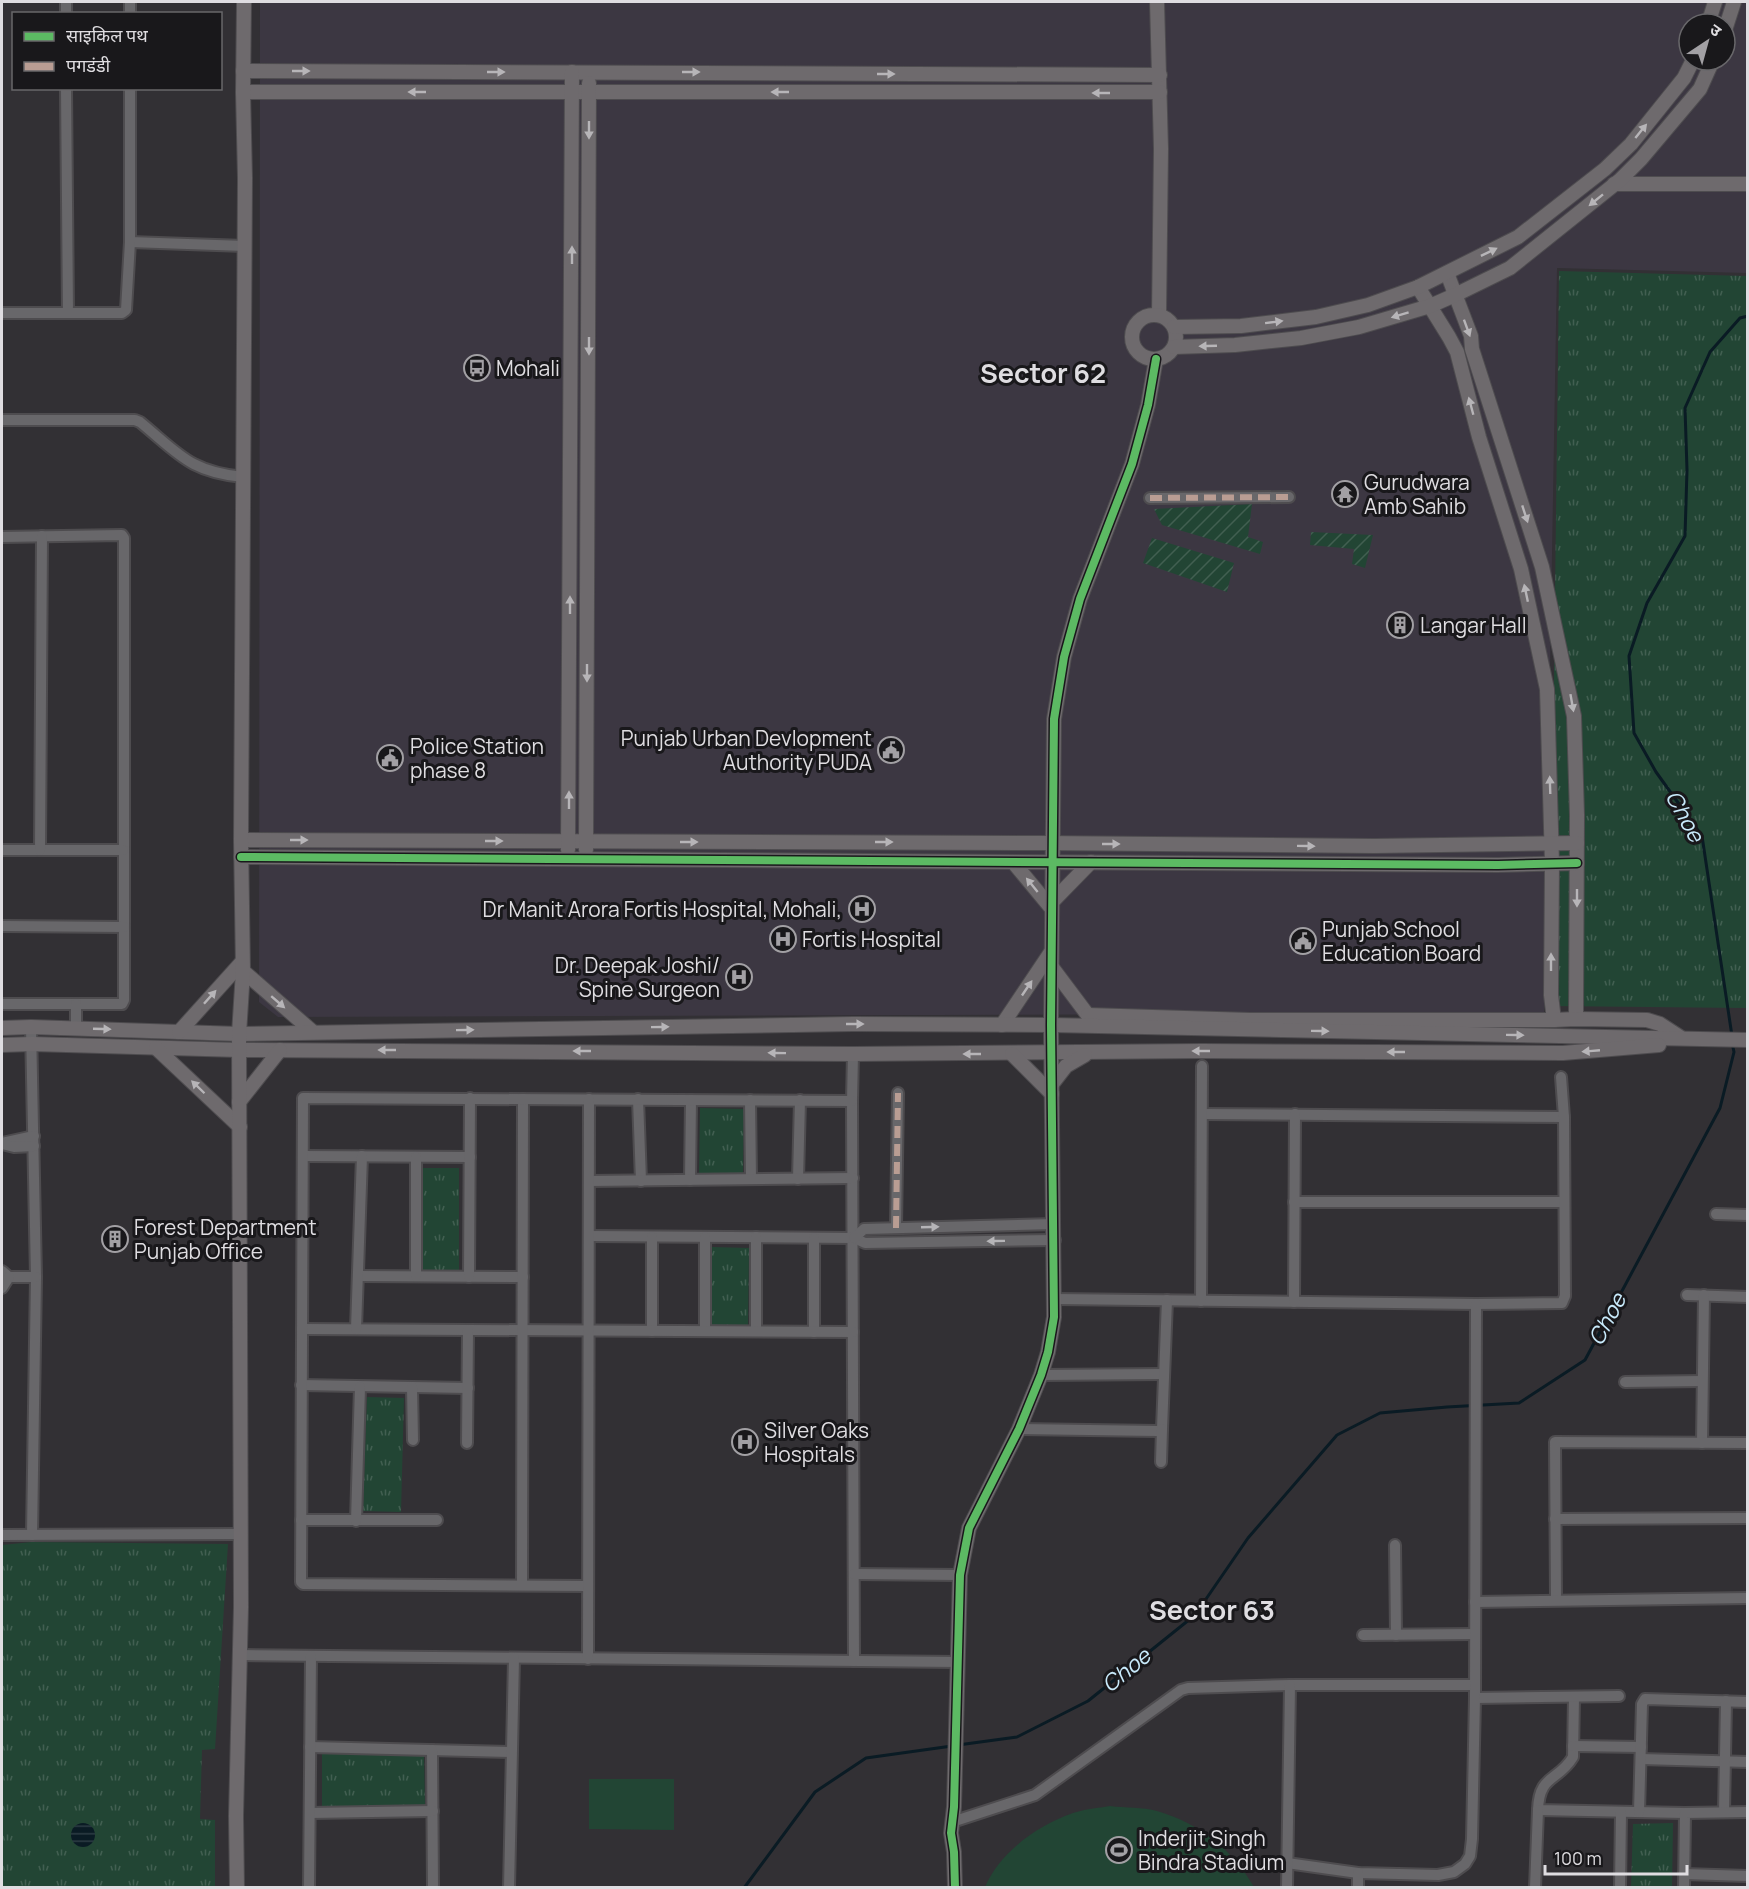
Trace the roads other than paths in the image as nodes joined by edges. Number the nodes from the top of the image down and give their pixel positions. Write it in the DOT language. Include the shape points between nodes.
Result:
graph roads {
  1 [pos="244,2"];
  2 [pos="1157,2"];
  3 [pos="243,71"];
  4 [pos="572,72"];
  5 [pos="589,72"];
  6 [pos="1687,72"];
  7 [pos="1708,72"];
  8 [pos="802,73"];
  9 [pos="1160,75"];
  10 [pos="66,90"];
  11 [pos="130,90"];
  12 [pos="243,92"];
  13 [pos="572,92"];
  14 [pos="589,92"];
  15 [pos="805,92"];
  16 [pos="1160,92"];
  17 [pos="1614,184"];
  18 [pos="1748,184"];
  19 [pos="130,242"];
  20 [pos="245,246"];
  21 [pos="1447,273"];
  22 [pos="1418,287"];
  23 [pos="1455,295"];
  24 [pos="1430,306"];
  25 [pos="2,313"];
  26 [pos="68,313"];
  27 [pos="572,313"];
  28 [pos="589,313"];
  29 [pos="1159,315"];
  30 [pos="1174,327"];
  31 [pos="1174,347"];
  32 [pos="1156,359"];
  33 [pos="2,420"];
  34 [pos="571,442"];
  35 [pos="588,442"];
  36 [pos="243,477"];
  37 [pos="1289,497"];
  38 [pos="1150,498"];
  39 [pos="42,536"];
  40 [pos="2,537"];
  41 [pos="587,711"];
  42 [pos="569,712"];
  43 [pos="241,840"];
  44 [pos="568,841"];
  45 [pos="586,841"];
  46 [pos="1052,843"];
  47 [pos="1577,843"];
  48 [pos="1552,844"];
  49 [pos="1246,845"];
  50 [pos="1498,845"];
  51 [pos="1374,846"];
  52 [pos="2,850"];
  53 [pos="40,850"];
  54 [pos="123,850"];
  55 [pos="241,856"];
  56 [pos="568,859"];
  57 [pos="586,859"];
  58 [pos="1013,862"];
  59 [pos="1052,862"];
  60 [pos="1091,862"];
  61 [pos="1246,862"];
  62 [pos="1374,863"];
  63 [pos="1552,863"];
  64 [pos="1576,863"];
  65 [pos="1498,865"];
  66 [pos="1052,905"];
  67 [pos="2,926"];
  68 [pos="124,927"];
  69 [pos="1051,958"];
  70 [pos="242,967"];
  71 [pos="2,1004"];
  72 [pos="76,1004"];
  73 [pos="1576,1018"];
  74 [pos="1092,1020"];
  75 [pos="1554,1020"];
  76 [pos="1002,1025"];
  77 [pos="1051,1025"];
  78 [pos="31,1027"];
  79 [pos="2,1028"];
  80 [pos="76,1028"];
  81 [pos="179,1032"];
  82 [pos="313,1032"];
  83 [pos="239,1034"];
  84 [pos="1684,1037"];
  85 [pos="1748,1040"];
  86 [pos="32,1044"];
  87 [pos="2,1046"];
  88 [pos="156,1047"];
  89 [pos="239,1050"];
  90 [pos="280,1050"];
  91 [pos="1012,1053"];
  92 [pos="1052,1053"];
  93 [pos="1090,1053"];
  94 [pos="853,1054"];
  95 [pos="1202,1066"];
  96 [pos="1561,1077"];
  97 [pos="1052,1089"];
  98 [pos="898,1093"];
  99 [pos="470,1098"];
  100 [pos="523,1099"];
  101 [pos="589,1099"];
  102 [pos="638,1100"];
  103 [pos="691,1100"];
  104 [pos="750,1100"];
  105 [pos="800,1100"];
  106 [pos="852,1101"];
  107 [pos="239,1102"];
  108 [pos="1202,1114"];
  109 [pos="1295,1114"];
  110 [pos="1564,1117"];
  111 [pos="240,1128"];
  112 [pos="34,1141"];
  113 [pos="2,1143"];
  114 [pos="303,1156"];
  115 [pos="362,1156"];
  116 [pos="416,1157"];
  117 [pos="470,1157"];
  118 [pos="853,1178"];
  119 [pos="751,1179"];
  120 [pos="798,1179"];
  121 [pos="690,1180"];
  122 [pos="589,1181"];
  123 [pos="641,1181"];
  124 [pos="1294,1202"];
  125 [pos="1564,1202"];
  126 [pos="1716,1214"];
  127 [pos="1748,1215"];
  128 [pos="1054,1224"];
  129 [pos="896,1228"];
  130 [pos="589,1236"];
  131 [pos="652,1236"];
  132 [pos="705,1237"];
  133 [pos="756,1237"];
  134 [pos="814,1238"];
  135 [pos="854,1238"];
  136 [pos="1054,1240"];
  137 [pos="5,1274"];
  138 [pos="359,1276"];
  139 [pos="416,1276"];
  140 [pos="36,1277"];
  141 [pos="469,1277"];
  142 [pos="523,1277"];
  143 [pos="2,1288"];
  144 [pos="1687,1294"];
  145 [pos="1704,1295"];
  146 [pos="1748,1298"];
  147 [pos="1055,1299"];
  148 [pos="1167,1300"];
  149 [pos="1201,1301"];
  150 [pos="1294,1302"];
  151 [pos="1476,1304"];
  152 [pos="302,1329"];
  153 [pos="356,1329"];
  154 [pos="468,1330"];
  155 [pos="523,1330"];
  156 [pos="589,1330"];
  157 [pos="652,1331"];
  158 [pos="705,1331"];
  159 [pos="756,1331"];
  160 [pos="814,1332"];
  161 [pos="854,1332"];
  162 [pos="1163,1374"];
  163 [pos="1041,1375"];
  164 [pos="1702,1381"];
  165 [pos="1625,1382"];
  166 [pos="301,1385"];
  167 [pos="360,1387"];
  168 [pos="412,1387"];
  169 [pos="468,1388"];
  170 [pos="1019,1429"];
  171 [pos="1162,1429"];
  172 [pos="412,1440"];
  173 [pos="467,1443"];
  174 [pos="1701,1443"];
  175 [pos="1748,1443"];
  176 [pos="1161,1462"];
  177 [pos="1748,1518"];
  178 [pos="1555,1519"];
  179 [pos="300,1520"];
  180 [pos="437,1520"];
  181 [pos="356,1521"];
  182 [pos="241,1534"];
  183 [pos="2,1535"];
  184 [pos="32,1535"];
  185 [pos="1395,1545"];
  186 [pos="854,1574"];
  187 [pos="960,1575"];
  188 [pos="522,1585"];
  189 [pos="588,1586"];
  190 [pos="1748,1598"];
  191 [pos="1556,1600"];
  192 [pos="1475,1602"];
  193 [pos="1475,1634"];
  194 [pos="1363,1635"];
  195 [pos="1396,1635"];
  196 [pos="240,1655"];
  197 [pos="311,1656"];
  198 [pos="513,1658"];
  199 [pos="588,1659"];
  200 [pos="854,1661"];
  201 [pos="957,1662"];
  202 [pos="1290,1685"];
  203 [pos="1475,1685"];
  204 [pos="1574,1696"];
  205 [pos="1619,1696"];
  206 [pos="1475,1698"];
  207 [pos="1726,1701"];
  208 [pos="1748,1702"];
  209 [pos="1574,1746"];
  210 [pos="310,1747"];
  211 [pos="432,1750"];
  212 [pos="510,1752"];
  213 [pos="1641,1753"];
  214 [pos="1724,1761"];
  215 [pos="1748,1762"];
  216 [pos="1538,1810"];
  217 [pos="433,1811"];
  218 [pos="1621,1812"];
  219 [pos="1639,1812"];
  220 [pos="1724,1812"];
  221 [pos="1748,1812"];
  222 [pos="309,1813"];
  223 [pos="1685,1813"];
  224 [pos="952,1822"];
  225 [pos="1287,1863"];
  226 [pos="1358,1873"];
  227 [pos="1684,1874"];
  228 [pos="1748,1876"];
  229 [pos="237,1887"];
  230 [pos="309,1887"];
  231 [pos="432,1887"];
  232 [pos="509,1887"];
  233 [pos="955,1887"];
  234 [pos="1287,1887"];
  235 [pos="1358,1887"];
  236 [pos="1535,1887"];
  237 [pos="1620,1887"];
  238 [pos="1684,1887"];
  1 -- 3 [label="street"];
  2 -- 9 [label="street"];
  3 -- 4 [label="street, one-way"];
  3 -- 12 [label="street"];
  4 -- 5 [label="street"];
  4 -- 13 [label="street"];
  5 -- 8 [label="street, one-way"];
  5 -- 14 [label="street"];
  21 -- 6 [label="street, one-way" via="1518,237 1605,169 1637,136"];
  7 -- 17 [label="street" via="1701,89 1641,159"];
  8 -- 9 [label="street, one-way"];
  8 -- 15 [label="street"];
  9 -- 16 [label="street"];
  10 -- 26 [label="street"];
  11 -- 19 [label="street"];
  13 -- 12 [label="street, one-way"];
  12 -- 20 [label="street"];
  13 -- 14 [label="street"];
  27 -- 13 [label="street, one-way"];
  15 -- 14 [label="street, one-way"];
  14 -- 28 [label="street, one-way"];
  16 -- 15 [label="street, one-way"];
  16 -- 29 [label="street"];
  17 -- 18 [label="street"];
  17 -- 23 [label="street, one-way" via="1510,268"];
  19 -- 20 [label="street"];
  19 -- 26 [label="street" via="126,310"];
  20 -- 36 [label="street"];
  21 -- 22 [label="street"];
  21 -- 23 [label="street"];
  22 -- 24 [label="street"];
  30 -- 22 [label="street, one-way" via="1242,326 1316,317 1368,305"];
  23 -- 24 [label="street"];
  23 -- 47 [label="street, one-way" via="1542,567 1565,669 1574,716"];
  24 -- 31 [label="street, one-way" via="1359,327 1301,338"];
  48 -- 24 [label="street, one-way" via="1548,700 1521,569 1456,352"];
  25 -- 26 [label="street"];
  27 -- 28 [label="street"];
  27 -- 34 [label="street"];
  28 -- 35 [label="street, one-way"];
  29 -- 30 [label="street"];
  29 -- 32 [label="street" via="1139,320 1132,332 1138,352"];
  30 -- 31 [label="street"];
  31 -- 32 [label="street" via="1165,357"];
  32 -- 46 [label="street" via="1132,464 1080,599 1064,657 1054,719"];
  33 -- 36 [label="street" via="135,420 195,466 211,473"];
  34 -- 35 [label="street"];
  42 -- 34 [label="street, one-way"];
  35 -- 41 [label="street, one-way"];
  36 -- 43 [label="street"];
  37 -- 38 [label="street"];
  39 -- 40 [label="street"];
  39 -- 53 [label="street"];
  39 -- 54 [label="street" via="124,538"];
  41 -- 42 [label="street"];
  41 -- 45 [label="street"];
  44 -- 42 [label="street, one-way"];
  43 -- 44 [label="street, one-way"];
  43 -- 55 [label="street"];
  44 -- 45 [label="street"];
  44 -- 56 [label="street"];
  45 -- 46 [label="street, one-way"];
  45 -- 57 [label="street"];
  46 -- 49 [label="street, one-way"];
  46 -- 59 [label="street"];
  47 -- 48 [label="street"];
  47 -- 64 [label="street"];
  48 -- 50 [label="street"];
  48 -- 63 [label="street"];
  49 -- 51 [label="street, one-way"];
  49 -- 61 [label="street"];
  50 -- 51 [label="street"];
  50 -- 65 [label="street"];
  51 -- 62 [label="street"];
  52 -- 53 [label="street"];
  53 -- 54 [label="street"];
  54 -- 68 [label="street"];
  55 -- 56 [label="street"];
  55 -- 70 [label="street"];
  56 -- 57 [label="street"];
  57 -- 58 [label="street"];
  58 -- 59 [label="street"];
  66 -- 58 [label="street, one-way"];
  59 -- 60 [label="street"];
  59 -- 66 [label="street"];
  60 -- 61 [label="street"];
  60 -- 66 [label="street"];
  61 -- 62 [label="street"];
  62 -- 65 [label="street"];
  63 -- 64 [label="street"];
  63 -- 65 [label="street"];
  75 -- 63 [label="street, one-way"];
  64 -- 73 [label="street, one-way"];
  66 -- 69 [label="street"];
  67 -- 68 [label="street"];
  68 -- 72 [label="street" via="122,1004"];
  69 -- 74 [label="street"];
  76 -- 69 [label="street, one-way"];
  69 -- 77 [label="street"];
  81 -- 70 [label="street, one-way"];
  70 -- 82 [label="street, one-way"];
  70 -- 83 [label="street"];
  71 -- 72 [label="street"];
  72 -- 80 [label="street"];
  73 -- 75 [label="street"];
  73 -- 84 [label="street" via="1655,1021"];
  74 -- 75 [label="street"];
  74 -- 77 [label="street"];
  74 -- 84 [label="street, one-way"];
  76 -- 77 [label="street"];
  82 -- 76 [label="street, one-way"];
  77 -- 92 [label="street"];
  78 -- 79 [label="street"];
  78 -- 80 [label="street"];
  78 -- 86 [label="street"];
  80 -- 81 [label="street, one-way"];
  81 -- 83 [label="street"];
  82 -- 83 [label="street"];
  83 -- 89 [label="street"];
  84 -- 85 [label="street"];
  84 -- 93 [label="street, one-way" via="1682,1043 1563,1053"];
  86 -- 87 [label="street"];
  86 -- 88 [label="street"];
  86 -- 112 [label="street"];
  88 -- 89 [label="street"];
  111 -- 88 [label="street, one-way"];
  89 -- 90 [label="street"];
  89 -- 107 [label="street"];
  94 -- 90 [label="street, one-way"];
  90 -- 107 [label="street"];
  91 -- 92 [label="street"];
  91 -- 94 [label="street, one-way"];
  91 -- 97 [label="street"];
  92 -- 93 [label="street"];
  92 -- 97 [label="street"];
  93 -- 97 [label="street" via="1070,1063"];
  94 -- 106 [label="street"];
  95 -- 108 [label="street"];
  96 -- 110 [label="street"];
  97 -- 128 [label="street"];
  98 -- 129 [label="street"];
  99 -- 100 [label="street"];
  99 -- 114 [label="street" via="305,1097"];
  99 -- 117 [label="street"];
  100 -- 101 [label="street"];
  100 -- 142 [label="street"];
  101 -- 102 [label="street"];
  101 -- 122 [label="street"];
  102 -- 103 [label="street"];
  102 -- 123 [label="street"];
  103 -- 104 [label="street"];
  103 -- 121 [label="street"];
  104 -- 105 [label="street"];
  104 -- 119 [label="street"];
  105 -- 106 [label="street"];
  105 -- 120 [label="street"];
  106 -- 118 [label="street"];
  107 -- 111 [label="street"];
  108 -- 109 [label="street"];
  108 -- 149 [label="street"];
  109 -- 110 [label="street"];
  109 -- 124 [label="street"];
  110 -- 125 [label="street"];
  111 -- 182 [label="street"];
  112 -- 113 [label="street" via="14,1138"];
  112 -- 140 [label="street"];
  114 -- 115 [label="street"];
  114 -- 152 [label="street"];
  115 -- 116 [label="street"];
  115 -- 138 [label="street"];
  116 -- 117 [label="street"];
  116 -- 139 [label="street"];
  117 -- 141 [label="street"];
  118 -- 120 [label="street"];
  118 -- 135 [label="street"];
  119 -- 120 [label="street"];
  119 -- 121 [label="street"];
  121 -- 123 [label="street"];
  122 -- 123 [label="street"];
  122 -- 130 [label="street"];
  124 -- 125 [label="street"];
  124 -- 150 [label="street"];
  125 -- 151 [label="street" via="1565,1300 1559,1304"];
  126 -- 127 [label="street"];
  129 -- 128 [label="street, one-way"];
  128 -- 136 [label="street"];
  129 -- 135 [label="street" via="864,1229"];
  130 -- 131 [label="street"];
  130 -- 156 [label="street"];
  131 -- 132 [label="street"];
  131 -- 157 [label="street"];
  132 -- 133 [label="street"];
  132 -- 158 [label="street"];
  133 -- 134 [label="street"];
  133 -- 159 [label="street"];
  134 -- 135 [label="street"];
  134 -- 160 [label="street"];
  136 -- 135 [label="street, one-way" via="865,1243"];
  135 -- 161 [label="street"];
  136 -- 147 [label="street"];
  137 -- 140 [label="street"];
  137 -- 143 [label="street"];
  138 -- 139 [label="street"];
  138 -- 153 [label="street"];
  139 -- 141 [label="street"];
  140 -- 184 [label="street"];
  141 -- 142 [label="street"];
  142 -- 155 [label="street"];
  144 -- 145 [label="street"];
  145 -- 146 [label="street"];
  145 -- 164 [label="street"];
  147 -- 148 [label="street"];
  147 -- 163 [label="street" via="1052,1335"];
  148 -- 149 [label="street"];
  148 -- 162 [label="street"];
  149 -- 150 [label="street"];
  150 -- 151 [label="street"];
  151 -- 192 [label="street"];
  152 -- 153 [label="street"];
  152 -- 166 [label="street"];
  153 -- 154 [label="street"];
  154 -- 155 [label="street"];
  154 -- 169 [label="street"];
  155 -- 156 [label="street"];
  155 -- 188 [label="street"];
  156 -- 157 [label="street"];
  156 -- 189 [label="street"];
  157 -- 158 [label="street"];
  158 -- 159 [label="street"];
  159 -- 160 [label="street"];
  160 -- 161 [label="street"];
  161 -- 186 [label="street"];
  162 -- 163 [label="street"];
  162 -- 171 [label="street"];
  163 -- 170 [label="street"];
  164 -- 165 [label="street"];
  164 -- 174 [label="street"];
  166 -- 167 [label="street"];
  166 -- 179 [label="street"];
  167 -- 168 [label="street"];
  167 -- 181 [label="street"];
  168 -- 169 [label="street"];
  168 -- 172 [label="street"];
  169 -- 173 [label="street"];
  170 -- 171 [label="street"];
  170 -- 187 [label="street" via="969,1528"];
  171 -- 176 [label="street"];
  174 -- 175 [label="street"];
  174 -- 178 [label="street" via="1555,1442"];
  177 -- 178 [label="street"];
  178 -- 191 [label="street"];
  179 -- 181 [label="street"];
  179 -- 188 [label="street" via="303,1584"];
  180 -- 181 [label="street"];
  182 -- 184 [label="street"];
  182 -- 196 [label="street"];
  183 -- 184 [label="street"];
  185 -- 195 [label="street"];
  186 -- 187 [label="street"];
  186 -- 200 [label="street"];
  187 -- 201 [label="street"];
  188 -- 189 [label="street"];
  189 -- 199 [label="street"];
  190 -- 191 [label="street"];
  191 -- 192 [label="street"];
  192 -- 193 [label="street"];
  193 -- 195 [label="street"];
  193 -- 203 [label="street"];
  194 -- 195 [label="street"];
  196 -- 197 [label="street"];
  196 -- 229 [label="street"];
  197 -- 198 [label="street"];
  197 -- 210 [label="street"];
  198 -- 199 [label="street"];
  198 -- 212 [label="street"];
  199 -- 200 [label="street"];
  200 -- 201 [label="street"];
  201 -- 224 [label="street"];
  202 -- 203 [label="street"];
  202 -- 224 [label="street" via="1181,1690 1035,1795"];
  202 -- 225 [label="street"];
  203 -- 206 [label="street"];
  204 -- 205 [label="street"];
  204 -- 206 [label="street"];
  204 -- 209 [label="street"];
  206 -- 226 [label="street" via="1472,1839 1465,1864 1454,1872 1438,1875"];
  207 -- 208 [label="street"];
  207 -- 213 [label="street" via="1645,1699"];
  207 -- 214 [label="street"];
  209 -- 213 [label="street"];
  209 -- 216 [label="street" via="1568,1766 1546,1781 1538,1796"];
  210 -- 211 [label="street"];
  210 -- 222 [label="street"];
  211 -- 212 [label="street"];
  211 -- 217 [label="street"];
  212 -- 232 [label="street"];
  213 -- 214 [label="street"];
  213 -- 219 [label="street"];
  214 -- 215 [label="street"];
  214 -- 220 [label="street"];
  216 -- 218 [label="street"];
  216 -- 236 [label="street"];
  217 -- 222 [label="street"];
  217 -- 231 [label="street"];
  218 -- 219 [label="street"];
  218 -- 237 [label="street"];
  219 -- 223 [label="street"];
  220 -- 221 [label="street"];
  220 -- 223 [label="street"];
  222 -- 230 [label="street"];
  223 -- 227 [label="street"];
  224 -- 233 [label="street"];
  225 -- 226 [label="street"];
  225 -- 234 [label="street"];
  226 -- 235 [label="street"];
  227 -- 228 [label="street"];
  227 -- 238 [label="street"];
}
